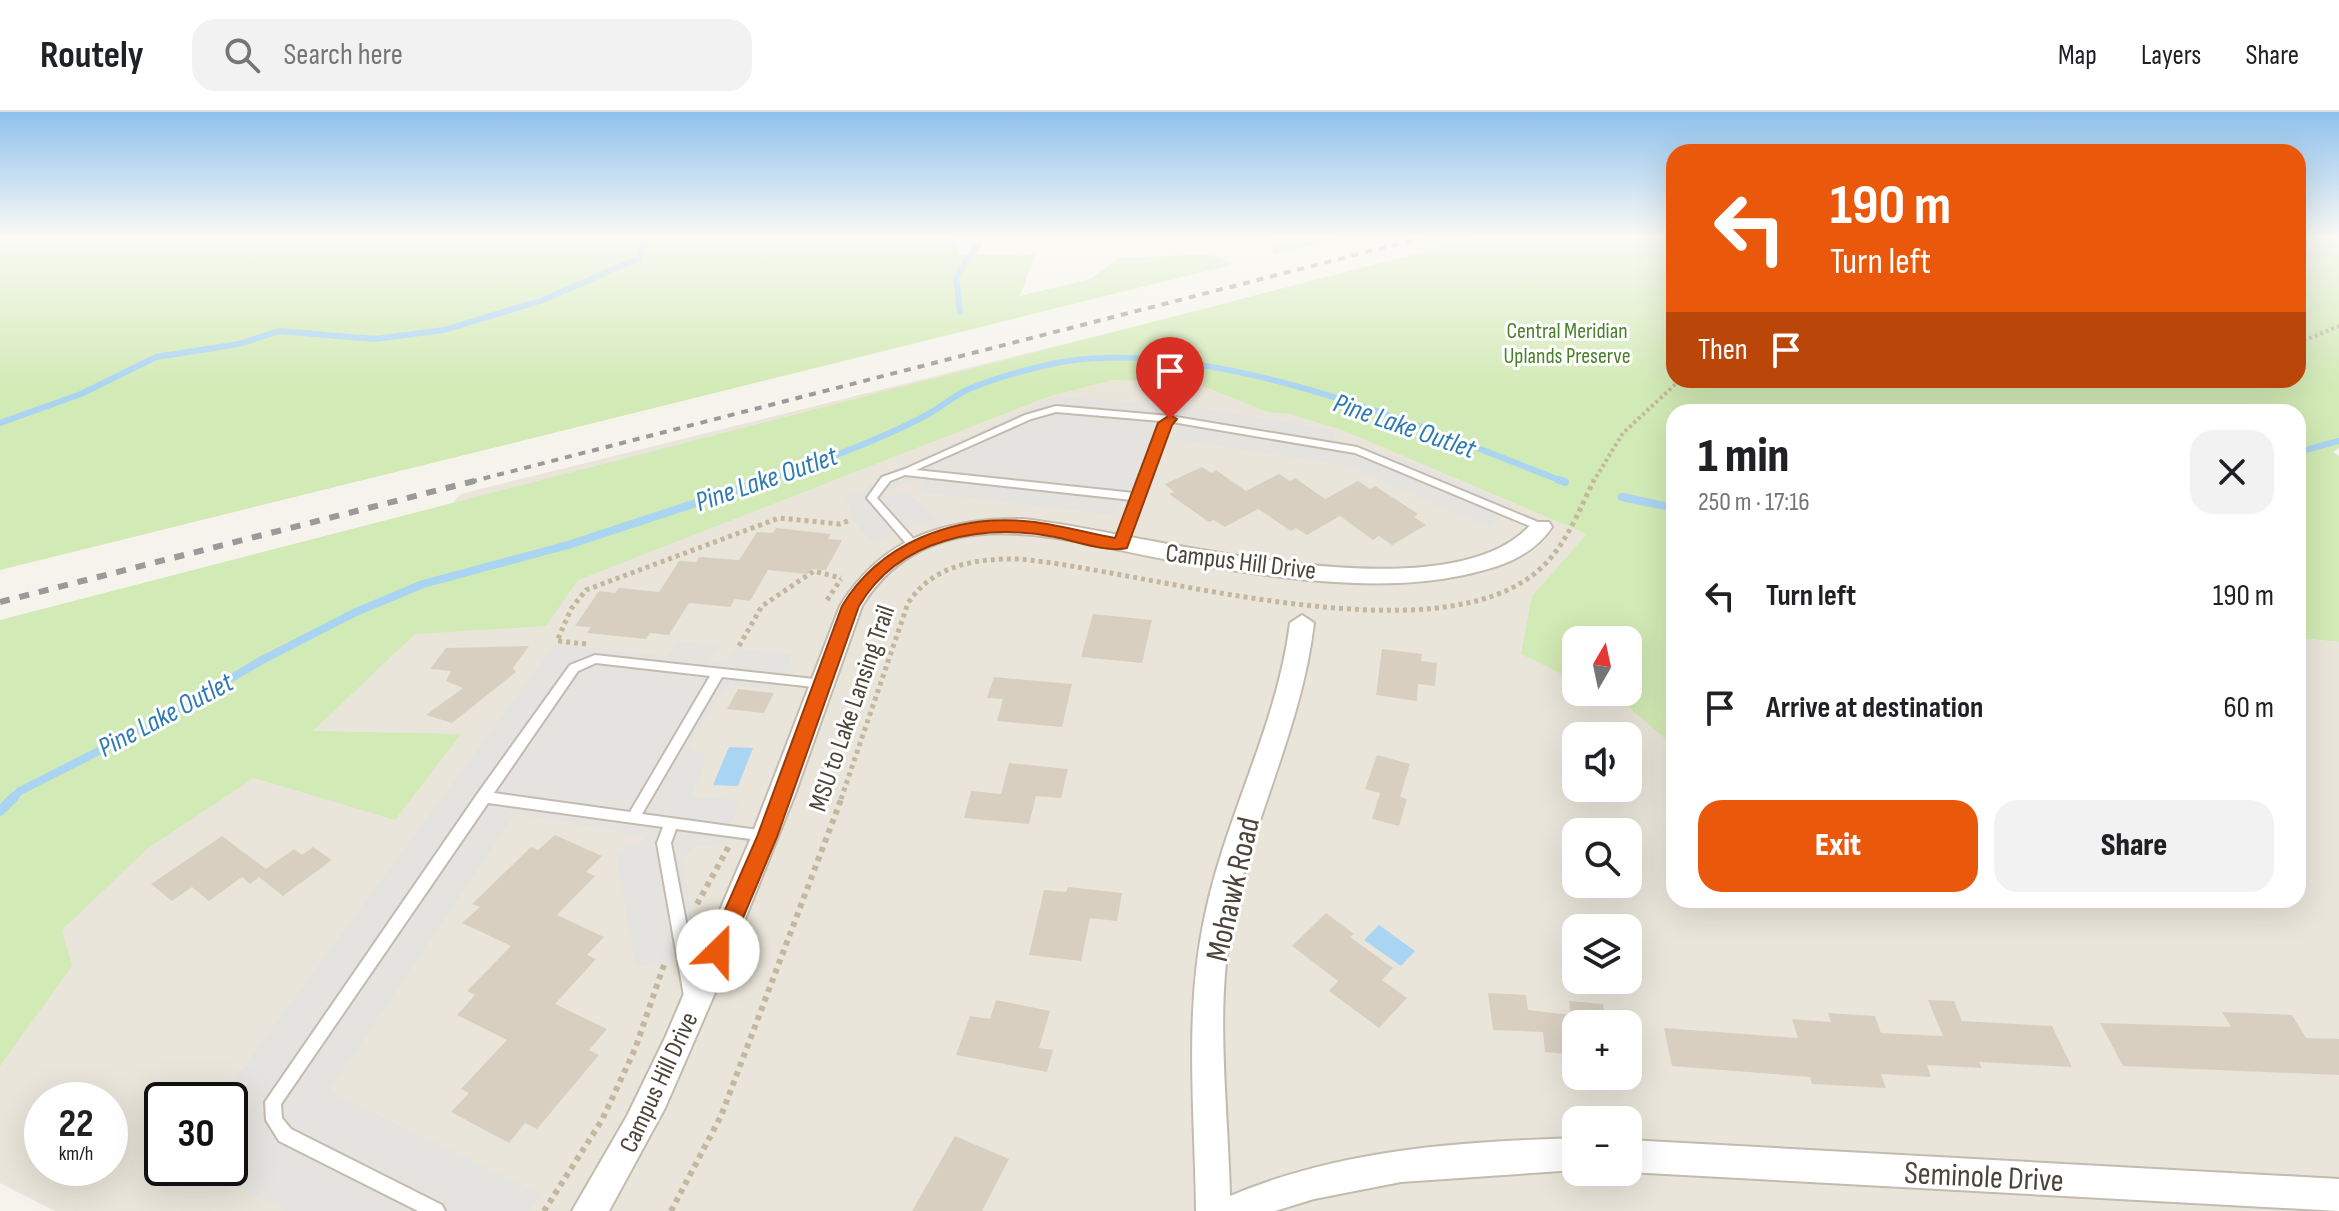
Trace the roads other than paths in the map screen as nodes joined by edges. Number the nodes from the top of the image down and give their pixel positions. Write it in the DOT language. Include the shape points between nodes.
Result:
graph roads {
  1 [pos="1170,419"];
  2 [pos="904,472"];
  3 [pos="1138,497"];
  4 [pos="1538,531"];
  5 [pos="1121,545"];
  6 [pos="914,546"];
  7 [pos="1302,623"];
  8 [pos="718,673"];
  9 [pos="823,684"];
  10 [pos="483,797"];
  11 [pos="633,818"];
  12 [pos="671,823"];
  13 [pos="767,837"];
  14 [pos="693,1008"];
  15 [pos="1562,1155"];
  16 [pos="1642,1157"];
  17 [pos="2339,1196"];
  18 [pos="436,1211"];
  19 [pos="589,1211"];
  20 [pos="1213,1211"];
  21 [pos="1235,1211"];
  1 -- 2 [label="lane" via="1056,409"];
  1 -- 3 [label="lane"];
  1 -- 4 [label="lane" via="1357,450"];
  2 -- 3 [label="lane"];
  2 -- 6 [label="lane" via="886,479 872,498"];
  3 -- 5 [label="lane"];
  4 -- 5 [label="street, Campus Hill Drive" via="1502,557 1409,576 1314,570"];
  5 -- 6 [label="street, Campus Hill Drive" via="1023,526 964,528"];
  6 -- 9 [label="street, Campus Hill Drive" via="881,568 856,595"];
  7 -- 20 [label="street, Mohawk Road" via="1286,721 1239,841 1218,921 1209,1014"];
  8 -- 9 [label="lane"];
  8 -- 10 [label="lane" via="583,661"];
  8 -- 11 [label="lane"];
  9 -- 13 [label="street, Campus Hill Drive"];
  10 -- 11 [label="lane"];
  10 -- 18 [label="lane" via="273,1102 274,1120 285,1135"];
  11 -- 12 [label="lane"];
  12 -- 13 [label="lane"];
  12 -- 14 [label="lane" via="664,843"];
  13 -- 14 [label="street, Campus Hill Drive"];
  14 -- 19 [label="street, Campus Hill Drive" via="651,1104"];
  15 -- 21 [label="street" via="1364,1173 1300,1185"];
  16 -- 17 [label="street, Seminole Drive"];
}
